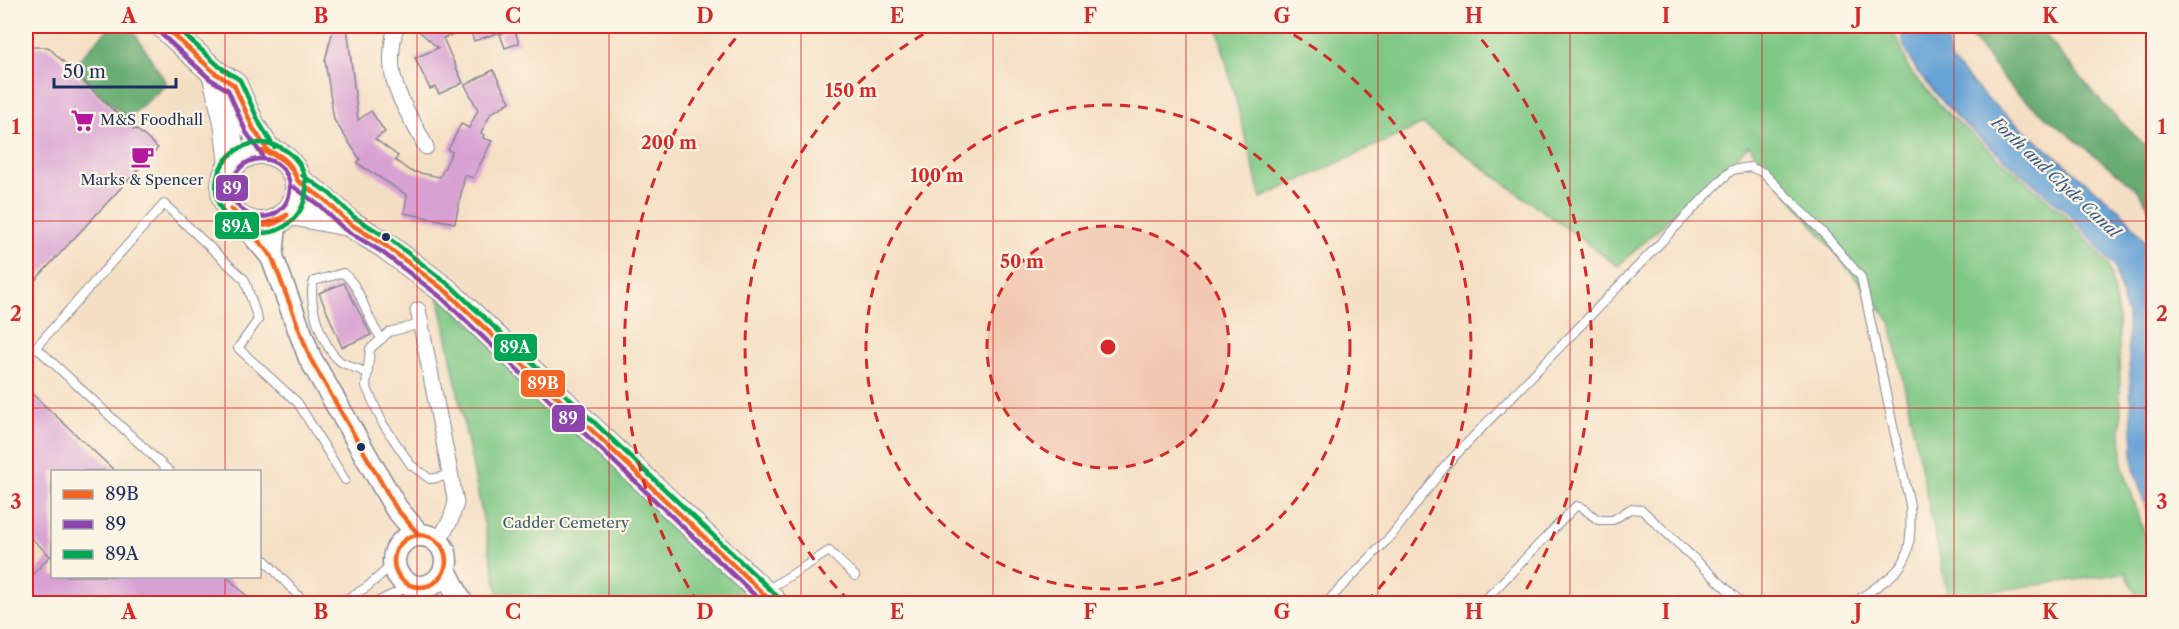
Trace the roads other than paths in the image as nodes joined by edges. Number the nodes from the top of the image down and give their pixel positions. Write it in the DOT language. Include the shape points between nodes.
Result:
graph roads {
  1 [pos="164,26"];
  2 [pos="396,26"];
  3 [pos="215,73"];
  4 [pos="426,147"];
  5 [pos="268,151"];
  6 [pos="231,165"];
  7 [pos="298,181"];
  8 [pos="283,218"];
  9 [pos="242,221"];
  10 [pos="349,224"];
  11 [pos="272,256"];
  12 [pos="419,317"];
  13 [pos="382,339"];
  14 [pos="368,373"];
  15 [pos="169,470"];
  16 [pos="452,475"];
  17 [pos="345,480"];
  18 [pos="413,546"];
  19 [pos="261,556"];
  20 [pos="445,570"];
  21 [pos="855,576"];
  22 [pos="418,587"];
  23 [pos="769,598"];
  24 [pos="306,603"];
  25 [pos="338,603"];
  26 [pos="374,603"];
  27 [pos="451,603"];
  28 [pos="462,603"];
  29 [pos="1325,603"];
  30 [pos="1480,603"];
  31 [pos="1743,603"];
  32 [pos="1852,603"];
  1 -- 3 [label="main road"];
  2 -- 4 [label="street" via="390,50 391,79"];
  3 -- 5 [label="main road" via="234,85"];
  3 -- 6 [label="main road" via="227,122"];
  5 -- 6 [label="main road" via="248,153"];
  5 -- 7 [label="main road" via="288,161"];
  6 -- 9 [label="main road" via="224,196 230,210"];
  7 -- 8 [label="main road" via="299,192"];
  7 -- 10 [label="main road"];
  8 -- 9 [label="main road" via="264,226"];
  8 -- 10 [label="main road"];
  8 -- 11 [label="main road"];
  9 -- 11 [label="main road"];
  10 -- 23 [label="main road" via="386,246 447,292"];
  11 -- 18 [label="main road" via="310,358 396,508"];
  12 -- 13 [label="lane"];
  12 -- 16 [label="street"];
  13 -- 14 [label="lane" via="370,349"];
  13 -- 14 [label="lane" via="353,280 344,273 314,280 311,303 327,345 340,361"];
  14 -- 16 [label="lane" via="366,386 383,424 411,465 430,479"];
  15 -- 17 [label="lane" via="36,347 164,204 245,280 258,320 238,348 298,403"];
  16 -- 18 [label="street" via="456,502 451,519"];
  18 -- 20 [label="main road" via="447,560"];
  18 -- 22 [label="main road" via="399,577"];
  18 -- 25 [label="lane" via="367,587"];
  19 -- 24 [label="lane"];
  20 -- 22 [label="main road" via="434,584"];
  20 -- 28 [label="main road"];
  21 -- 23 [label="lane" via="829,551"];
  22 -- 26 [label="lane"];
  22 -- 27 [label="main road"];
  29 -- 32 [label="lane" via="1392,535 1446,465 1598,306 1732,170 1749,167 1764,173 1861,277 1910,505 1912,542 1902,567"];
  30 -- 31 [label="lane" via="1576,506 1598,520 1613,520 1630,509 1642,510"];
}
